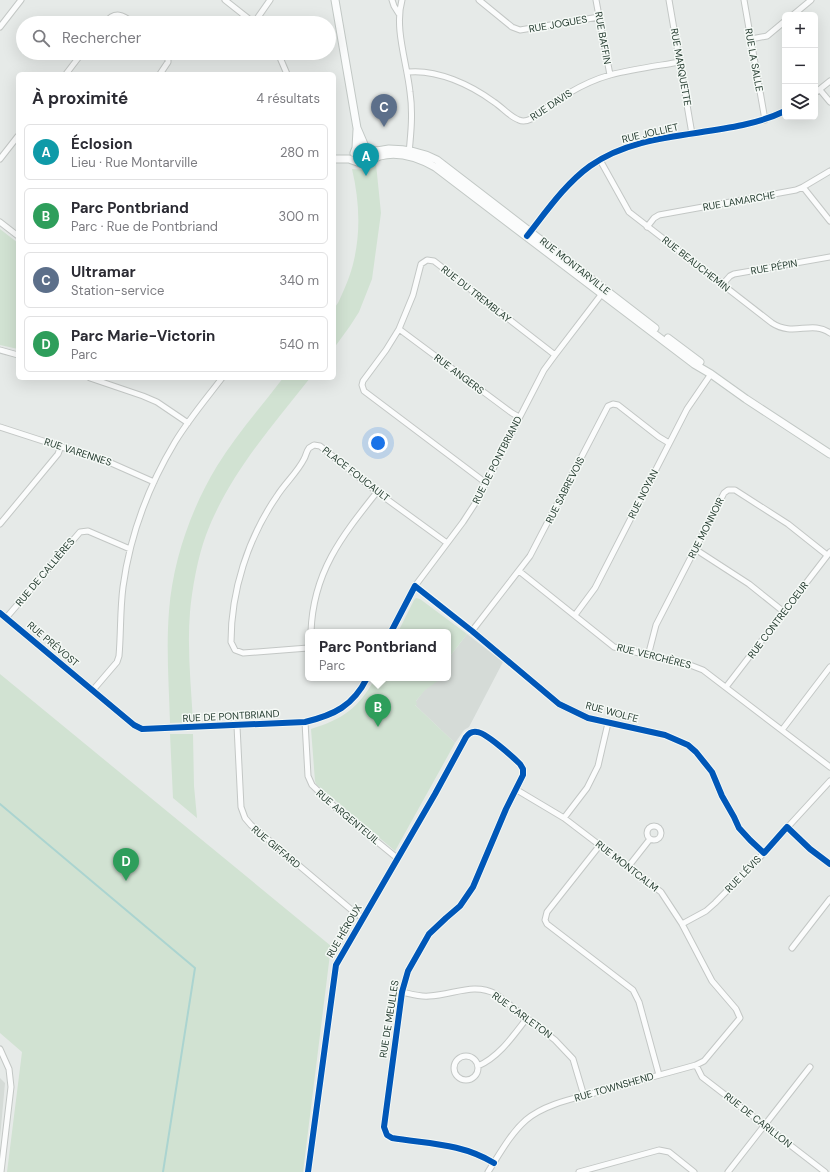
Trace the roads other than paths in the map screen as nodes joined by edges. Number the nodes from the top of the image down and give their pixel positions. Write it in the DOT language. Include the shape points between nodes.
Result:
graph roads {
  1 [pos="21,0"];
  2 [pos="225,0"];
  3 [pos="270,0"];
  4 [pos="335,0"];
  5 [pos="392,0"];
  6 [pos="402,0"];
  7 [pos="480,0"];
  8 [pos="596,0"];
  9 [pos="669,0"];
  10 [pos="744,0"];
  11 [pos="811,0"];
  12 [pos="797,12"];
  13 [pos="399,14"];
  14 [pos="245,16"];
  15 [pos="259,16"];
  16 [pos="599,17"];
  17 [pos="782,24"];
  18 [pos="0,28"];
  19 [pos="751,39"];
  20 [pos="77,60"];
  21 [pos="168,60"];
  22 [pos="281,60"];
  23 [pos="680,62"];
  24 [pos="68,72"];
  25 [pos="161,72"];
  26 [pos="286,72"];
  27 [pos="408,72"];
  28 [pos="610,75"];
  29 [pos="830,81"];
  30 [pos="818,90"];
  31 [pos="818,92"];
  32 [pos="830,102"];
  33 [pos="782,112"];
  34 [pos="765,120"];
  35 [pos="357,128"];
  36 [pos="692,134"];
  37 [pos="16,139"];
  38 [pos="366,150"];
  39 [pos="356,151"];
  40 [pos="409,153"];
  41 [pos="336,157"];
  42 [pos="336,158"];
  43 [pos="0,159"];
  44 [pos="600,160"];
  45 [pos="356,161"];
  46 [pos="366,163"];
  47 [pos="830,171"];
  48 [pos="803,187"];
  49 [pos="830,221"];
  50 [pos="0,222"];
  51 [pos="647,227"];
  52 [pos="16,234"];
  53 [pos="529,234"];
  54 [pos="830,257"];
  55 [pos="722,284"];
  56 [pos="604,292"];
  57 [pos="399,329"];
  58 [pos="830,334"];
  59 [pos="0,350"];
  60 [pos="16,354"];
  61 [pos="554,355"];
  62 [pos="711,374"];
  63 [pos="96,380"];
  64 [pos="220,380"];
  65 [pos="519,417"];
  66 [pos="188,423"];
  67 [pos="0,427"];
  68 [pos="669,443"];
  69 [pos="61,446"];
  70 [pos="830,454"];
  71 [pos="154,482"];
  72 [pos="486,483"];
  73 [pos="377,492"];
  74 [pos="0,524"];
  75 [pos="446,543"];
  76 [pos="130,548"];
  77 [pos="695,549"];
  78 [pos="829,553"];
  79 [pos="519,571"];
  80 [pos="415,586"];
  81 [pos="784,612"];
  82 [pos="0,613"];
  83 [pos="574,616"];
  84 [pos="6,618"];
  85 [pos="311,629"];
  86 [pos="393,629"];
  87 [pos="472,631"];
  88 [pos="305,648"];
  89 [pos="648,656"];
  90 [pos="830,667"];
  91 [pos="365,681"];
  92 [pos="726,688"];
  93 [pos="93,690"];
  94 [pos="305,722"];
  95 [pos="608,723"];
  96 [pos="237,726"];
  97 [pos="782,730"];
  98 [pos="476,732"];
  99 [pos="830,767"];
  100 [pos="830,780"];
  101 [pos="517,790"];
  102 [pos="564,818"];
  103 [pos="787,827"];
  104 [pos="650,839"];
  105 [pos="600,845"];
  106 [pos="764,853"];
  107 [pos="397,858"];
  108 [pos="830,864"];
  109 [pos="628,867"];
  110 [pos="830,899"];
  111 [pos="363,918"];
  112 [pos="682,924"];
  113 [pos="792,948"];
  114 [pos="402,992"];
  115 [pos="736,1009"];
  116 [pos="527,1018"];
  117 [pos="0,1049"];
  118 [pos="696,1065"];
  119 [pos="478,1066"];
  120 [pos="810,1067"];
  121 [pos="659,1075"];
  122 [pos="584,1096"];
  123 [pos="764,1125"];
  124 [pos="494,1164"];
  125 [pos="1,1172"];
  126 [pos="308,1172"];
  127 [pos="488,1172"];
  128 [pos="579,1172"];
  129 [pos="694,1172"];
  130 [pos="728,1172"];
  131 [pos="825,1172"];
  1 -- 18 [label="street"];
  2 -- 14 [label="street"];
  3 -- 15 [label="street"];
  4 -- 35 [label="street"];
  5 -- 13 [label="street"];
  6 -- 13 [label="street"];
  7 -- 16 [label="street, RUE JOGUES" via="512,27 520,30"];
  8 -- 16 [label="street, RUE BAFFIN"];
  9 -- 23 [label="street, RUE MARQUETTE"];
  10 -- 19 [label="street, RUE LA SALLE"];
  11 -- 12 [label="street"];
  13 -- 27 [label="street"];
  16 -- 28 [label="street, RUE BAFFIN"];
  17 -- 19 [label="street" via="767,36"];
  19 -- 34 [label="street, RUE LA SALLE"];
  20 -- 24 [label="street"];
  21 -- 25 [label="street"];
  22 -- 26 [label="street"];
  23 -- 28 [label="street, RUE DAVIS"];
  23 -- 36 [label="street, RUE MARQUETTE"];
  27 -- 28 [label="street, RUE DAVIS" via="426,73 461,83 490,99 517,119 525,121 575,90"];
  27 -- 40 [label="street" via="412,113"];
  29 -- 30 [label="street"];
  31 -- 32 [label="street"];
  33 -- 34 [label="street, RUE JOLLIET"];
  34 -- 36 [label="street, RUE JOLLIET"];
  35 -- 38 [label="street"];
  35 -- 39 [label="street"];
  36 -- 44 [label="street, RUE JOLLIET" via="639,144"];
  37 -- 43 [label="street"];
  38 -- 39 [label="street, RUE MONTARVILLE" via="360,148"];
  38 -- 40 [label="street, RUE MONTARVILLE"];
  38 -- 46 [label="street" via="369,152 369,158"];
  39 -- 41 [label="street, RUE MONTARVILLE"];
  39 -- 45 [label="street"];
  40 -- 46 [label="street, RUE MONTARVILLE" via="382,156"];
  40 -- 53 [label="street, RUE MONTARVILLE" via="424,154 441,163"];
  42 -- 45 [label="street, RUE MONTARVILLE"];
  44 -- 51 [label="street, RUE BEAUCHEMIN" via="626,209"];
  44 -- 53 [label="street, RUE JOLLIET" via="572,182"];
  45 -- 46 [label="street, RUE MONTARVILLE" via="360,164"];
  47 -- 48 [label="street, RUE LAMARCHE"];
  48 -- 49 [label="street"];
  48 -- 51 [label="street, RUE LAMARCHE" via="659,216"];
  50 -- 52 [label="street"];
  51 -- 55 [label="street, RUE BEAUCHEMIN"];
  53 -- 56 [label="street, RUE MONTARVILLE"];
  54 -- 55 [label="street, RUE PÉPIN" via="734,274"];
  55 -- 58 [label="street, RUE BEAUCHEMIN" via="776,326 792,330 819,328"];
  56 -- 61 [label="street, RUE DE PONTBRIAND"];
  56 -- 62 [label="street, RUE MONTARVILLE" via="697,360"];
  57 -- 61 [label="street, RUE DU TREMBLAY" via="413,295 420,266 431,260"];
  57 -- 65 [label="street, RUE ANGERS"];
  57 -- 72 [label="street, RUE DU TREMBLAY" via="363,381 363,389"];
  59 -- 60 [label="street"];
  61 -- 65 [label="street, RUE DE PONTBRIAND"];
  62 -- 68 [label="street, RUE NOYAN" via="687,409"];
  62 -- 70 [label="street, RUE MONTARVILLE"];
  63 -- 66 [label="street" via="157,402"];
  64 -- 66 [label="street"];
  65 -- 72 [label="street, RUE DE PONTBRIAND"];
  66 -- 71 [label="street"];
  67 -- 69 [label="street, RUE VARENNES"];
  68 -- 79 [label="street, RUE SABREVOIS" via="619,406 608,406 540,539"];
  68 -- 83 [label="street, RUE NOYAN" via="595,588"];
  69 -- 71 [label="street, RUE VARENNES" via="115,464"];
  69 -- 74 [label="street" via="58,454"];
  71 -- 76 [label="street"];
  72 -- 75 [label="street, RUE DE PONTBRIAND" via="469,513"];
  73 -- 75 [label="street, PLACE FOUCAULT"];
  73 -- 85 [label="street" via="346,531 329,560 316,594"];
  73 -- 88 [label="street, PLACE FOUCAULT" via="323,448 311,446 305,459 269,508 245,557 233,614 233,648 243,653"];
  75 -- 80 [label="street, RUE DE PONTBRIAND"];
  76 -- 84 [label="street, RUE DE CALLIÈRES" via="88,530 80,532"];
  76 -- 93 [label="street" via="121,604 119,656 117,662"];
  77 -- 78 [label="street, RUE MONNOIR" via="724,494 731,489"];
  77 -- 81 [label="street" via="749,584"];
  77 -- 89 [label="street, RUE MONNOIR" via="656,625"];
  78 -- 81 [label="street, RUE CONTRECOEUR"];
  79 -- 83 [label="street, RUE VERCHÈRES"];
  79 -- 87 [label="street, RUE SABREVOIS"];
  80 -- 86 [label="street, RUE DE PONTBRIAND"];
  80 -- 87 [label="street, RUE WOLFE"];
  81 -- 92 [label="street, RUE CONTRECOEUR"];
  82 -- 84 [label="street, RUE PRÉVOST"];
  83 -- 89 [label="street, RUE VERCHÈRES" via="614,647"];
  84 -- 93 [label="street, RUE PRÉVOST"];
  87 -- 95 [label="street, RUE WOLFE" via="559,704 588,718"];
  89 -- 92 [label="street, RUE VERCHÈRES" via="697,667"];
  90 -- 97 [label="street"];
  91 -- 94 [label="street, RUE DE PONTBRIAND" via="355,696 342,708 320,719"];
  92 -- 97 [label="street, RUE VERCHÈRES"];
  93 -- 96 [label="street, RUE DE PONTBRIAND" via="142,729"];
  94 -- 96 [label="street, RUE DE PONTBRIAND"];
  94 -- 107 [label="street, RUE ARGENTEUIL" via="310,783 337,809"];
  95 -- 102 [label="street" via="598,766 587,788"];
  95 -- 106 [label="street, RUE WOLFE" via="665,735 696,752 712,772 739,828"];
  96 -- 111 [label="street, RUE GIFFARD" via="241,807 245,818"];
  97 -- 99 [label="street, RUE VERCHÈRES"];
  98 -- 101 [label="street, RUE DE MEULLES" via="485,735 521,765 523,775"];
  98 -- 107 [label="street, RUE HÉROUX" via="466,737"];
  100 -- 103 [label="street, RUE LÉVIS"];
  101 -- 102 [label="street, RUE MONTCALM"];
  101 -- 114 [label="street, RUE DE MEULLES" via="506,809 473,887 460,906 429,934 408,971"];
  102 -- 105 [label="street, RUE MONTCALM"];
  103 -- 106 [label="street, RUE LÉVIS"];
  103 -- 108 [label="street"];
  104 -- 109 [label="street"];
  105 -- 109 [label="street, RUE MONTCALM"];
  105 -- 121 [label="street" via="547,912 545,920 633,990 639,1002"];
  106 -- 112 [label="street, RUE LÉVIS" via="712,906"];
  107 -- 111 [label="street, RUE HÉROUX"];
  109 -- 112 [label="street, RUE MONTCALM" via="661,892"];
  110 -- 113 [label="street"];
  111 -- 126 [label="street, RUE HÉROUX" via="335,968"];
  112 -- 115 [label="street, RUE MONTCALM" via="712,981"];
  114 -- 116 [label="street, RUE CARLETON" via="430,996 479,988 496,994"];
  114 -- 124 [label="street, RUE DE MEULLES" via="384,1131 392,1138 464,1149"];
  115 -- 118 [label="street, RUE TOWNSHEND" via="740,1018 704,1061"];
  116 -- 119 [label="street" via="507,1044 487,1062"];
  116 -- 122 [label="street, RUE CARLETON" via="555,1040 573,1059"];
  117 -- 125 [label="street" via="9,1069 11,1087"];
  118 -- 121 [label="street, RUE TOWNSHEND"];
  118 -- 123 [label="street, RUE DE CARILLON" via="702,1077"];
  119 -- 119 [label="street" via="474,1059 462,1056 456,1061 453,1069 456,1076 467,1080 477,1074"];
  120 -- 123 [label="street"];
  121 -- 122 [label="street, RUE TOWNSHEND"];
  122 -- 124 [label="street, RUE TOWNSHEND" via="546,1108 530,1117 516,1130"];
  123 -- 130 [label="street"];
  123 -- 131 [label="street, RUE DE CARILLON"];
  124 -- 127 [label="street, RUE TOWNSHEND"];
  128 -- 129 [label="street" via="660,1150 668,1152"];
}
